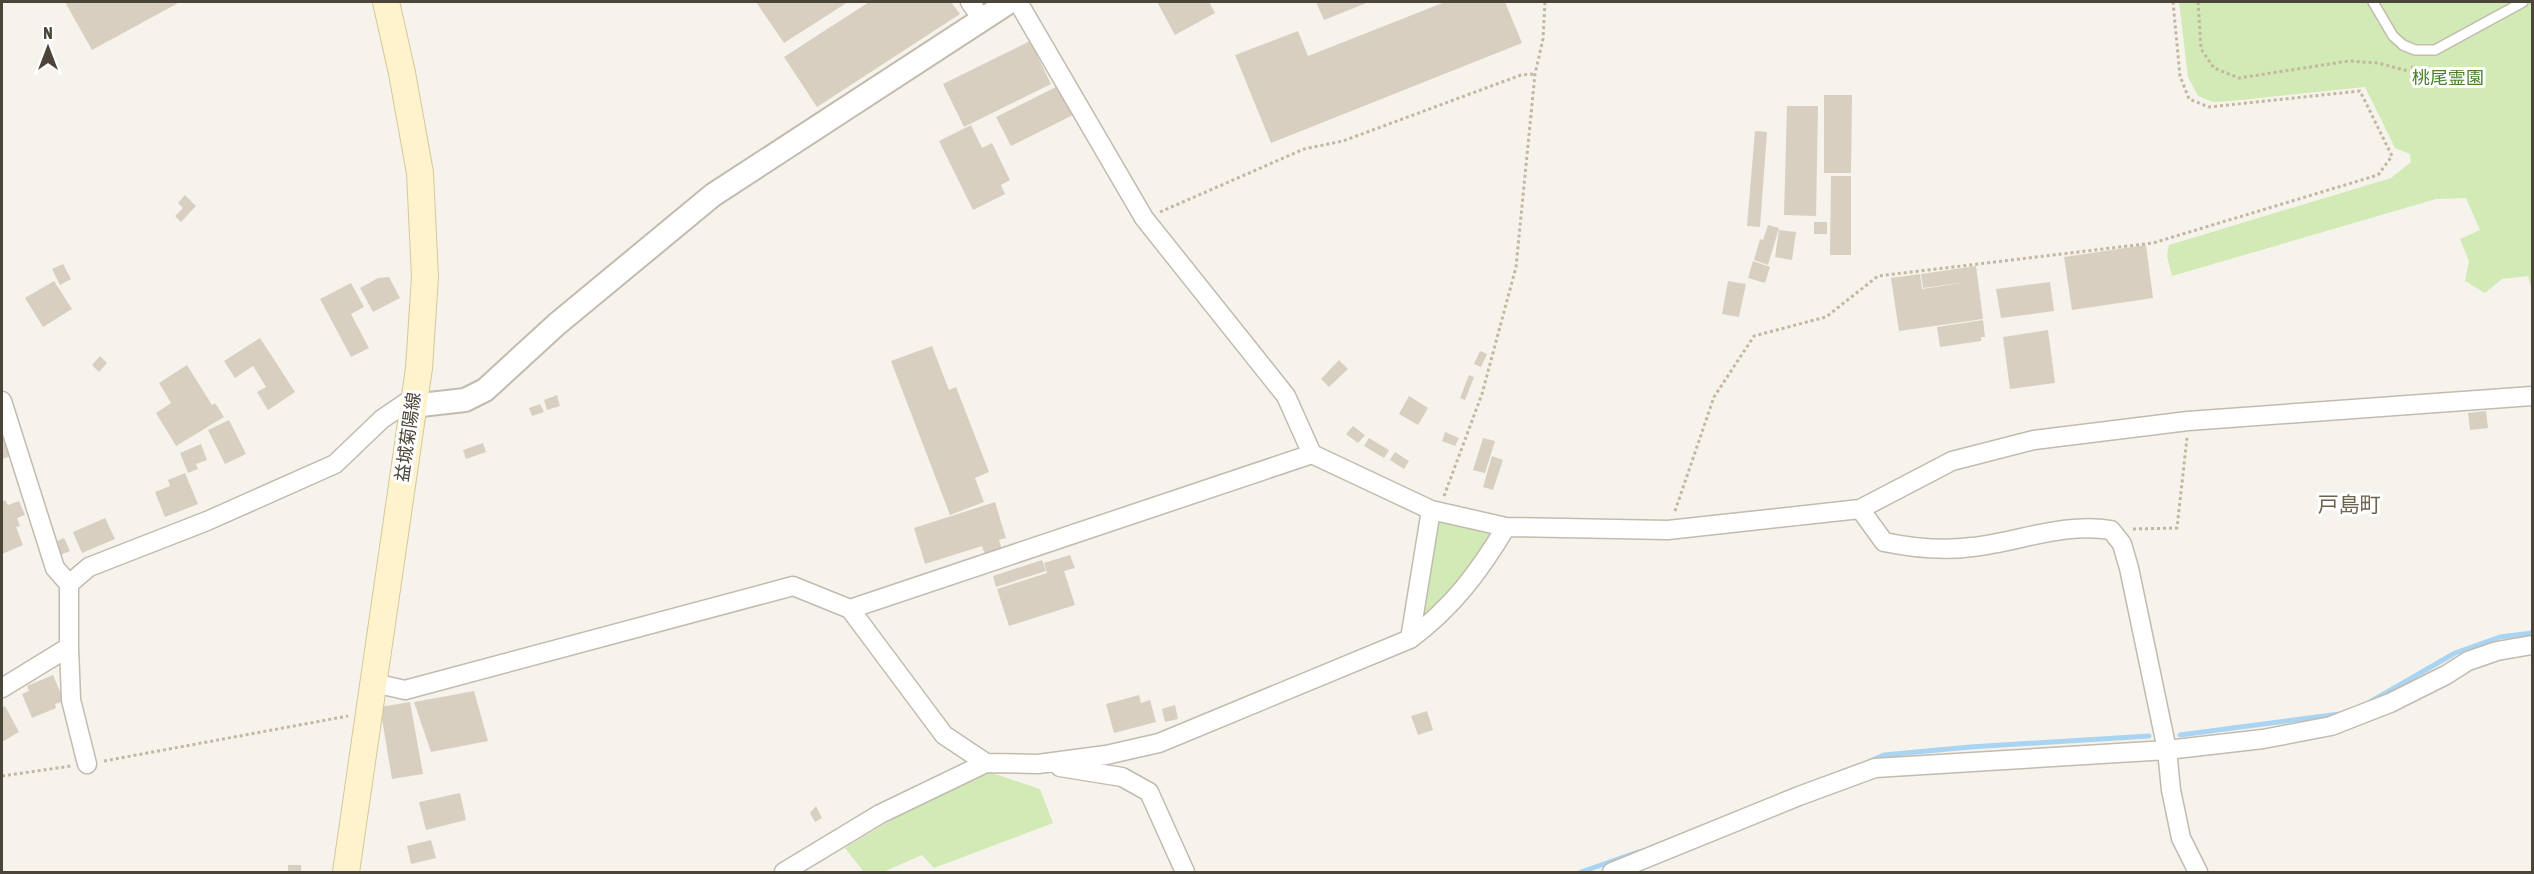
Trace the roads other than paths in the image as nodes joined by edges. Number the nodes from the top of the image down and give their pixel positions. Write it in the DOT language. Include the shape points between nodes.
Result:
graph roads {
  1 [pos="386,2"];
  2 [pos="1009,2"];
  3 [pos="1018,2"];
  4 [pos="2373,2"];
  5 [pos="2523,2"];
  6 [pos="976,10"];
  7 [pos="2532,396"];
  8 [pos="2,401"];
  9 [pos="412,402"];
  10 [pos="1312,454"];
  11 [pos="1860,509"];
  12 [pos="1435,511"];
  13 [pos="1506,528"];
  14 [pos="69,584"];
  15 [pos="850,609"];
  16 [pos="1410,639"];
  17 [pos="2532,645"];
  18 [pos="69,647"];
  19 [pos="374,683"];
  20 [pos="2,688"];
  21 [pos="2167,750"];
  22 [pos="986,763"];
  23 [pos="87,764"];
  24 [pos="1038,764"];
  25 [pos="346,873"];
  26 [pos="784,873"];
  27 [pos="1185,873"];
  28 [pos="1612,873"];
  29 [pos="2198,873"];
  1 -- 9 [label="main road, 益城菊陽線" via="420,173 425,278 419,368"];
  2 -- 6 [label="street"];
  3 -- 10 [label="street" via="1144,218 1286,396"];
  4 -- 5 [label="lane" via="2393,36 2415,50 2435,50"];
  6 -- 9 [label="street" via="713,195 557,324 485,390 465,400"];
  7 -- 11 [label="street" via="2188,421 2034,440 1952,461"];
  8 -- 14 [label="street" via="56,568"];
  9 -- 14 [label="street" via="382,419 335,464 207,521 89,567"];
  9 -- 19 [label="main road, 益城菊陽線"];
  10 -- 12 [label="street"];
  10 -- 15 [label="street"];
  11 -- 13 [label="street" via="1668,530"];
  11 -- 21 [label="street" via="1884,542 1904,547 1972,547 2058,531 2095,527 2111,530 2122,544 2129,568"];
  12 -- 13 [label="street"];
  12 -- 16 [label="street"];
  13 -- 16 [label="street" via="1481,568 1437,619"];
  14 -- 18 [label="street"];
  15 -- 19 [label="street" via="793,586 405,690"];
  15 -- 22 [label="street" via="944,735"];
  16 -- 24 [label="street" via="1159,743"];
  17 -- 21 [label="street" via="2468,661 2390,703 2331,726 2263,739"];
  18 -- 20 [label="street"];
  18 -- 23 [label="street" via="71,700"];
  19 -- 25 [label="main road, 益城菊陽線"];
  21 -- 28 [label="street" via="1875,768"];
  21 -- 29 [label="street" via="2181,838"];
  22 -- 24 [label="street"];
  22 -- 26 [label="street" via="880,814"];
  24 -- 27 [label="street" via="1122,777 1149,792"];
}
